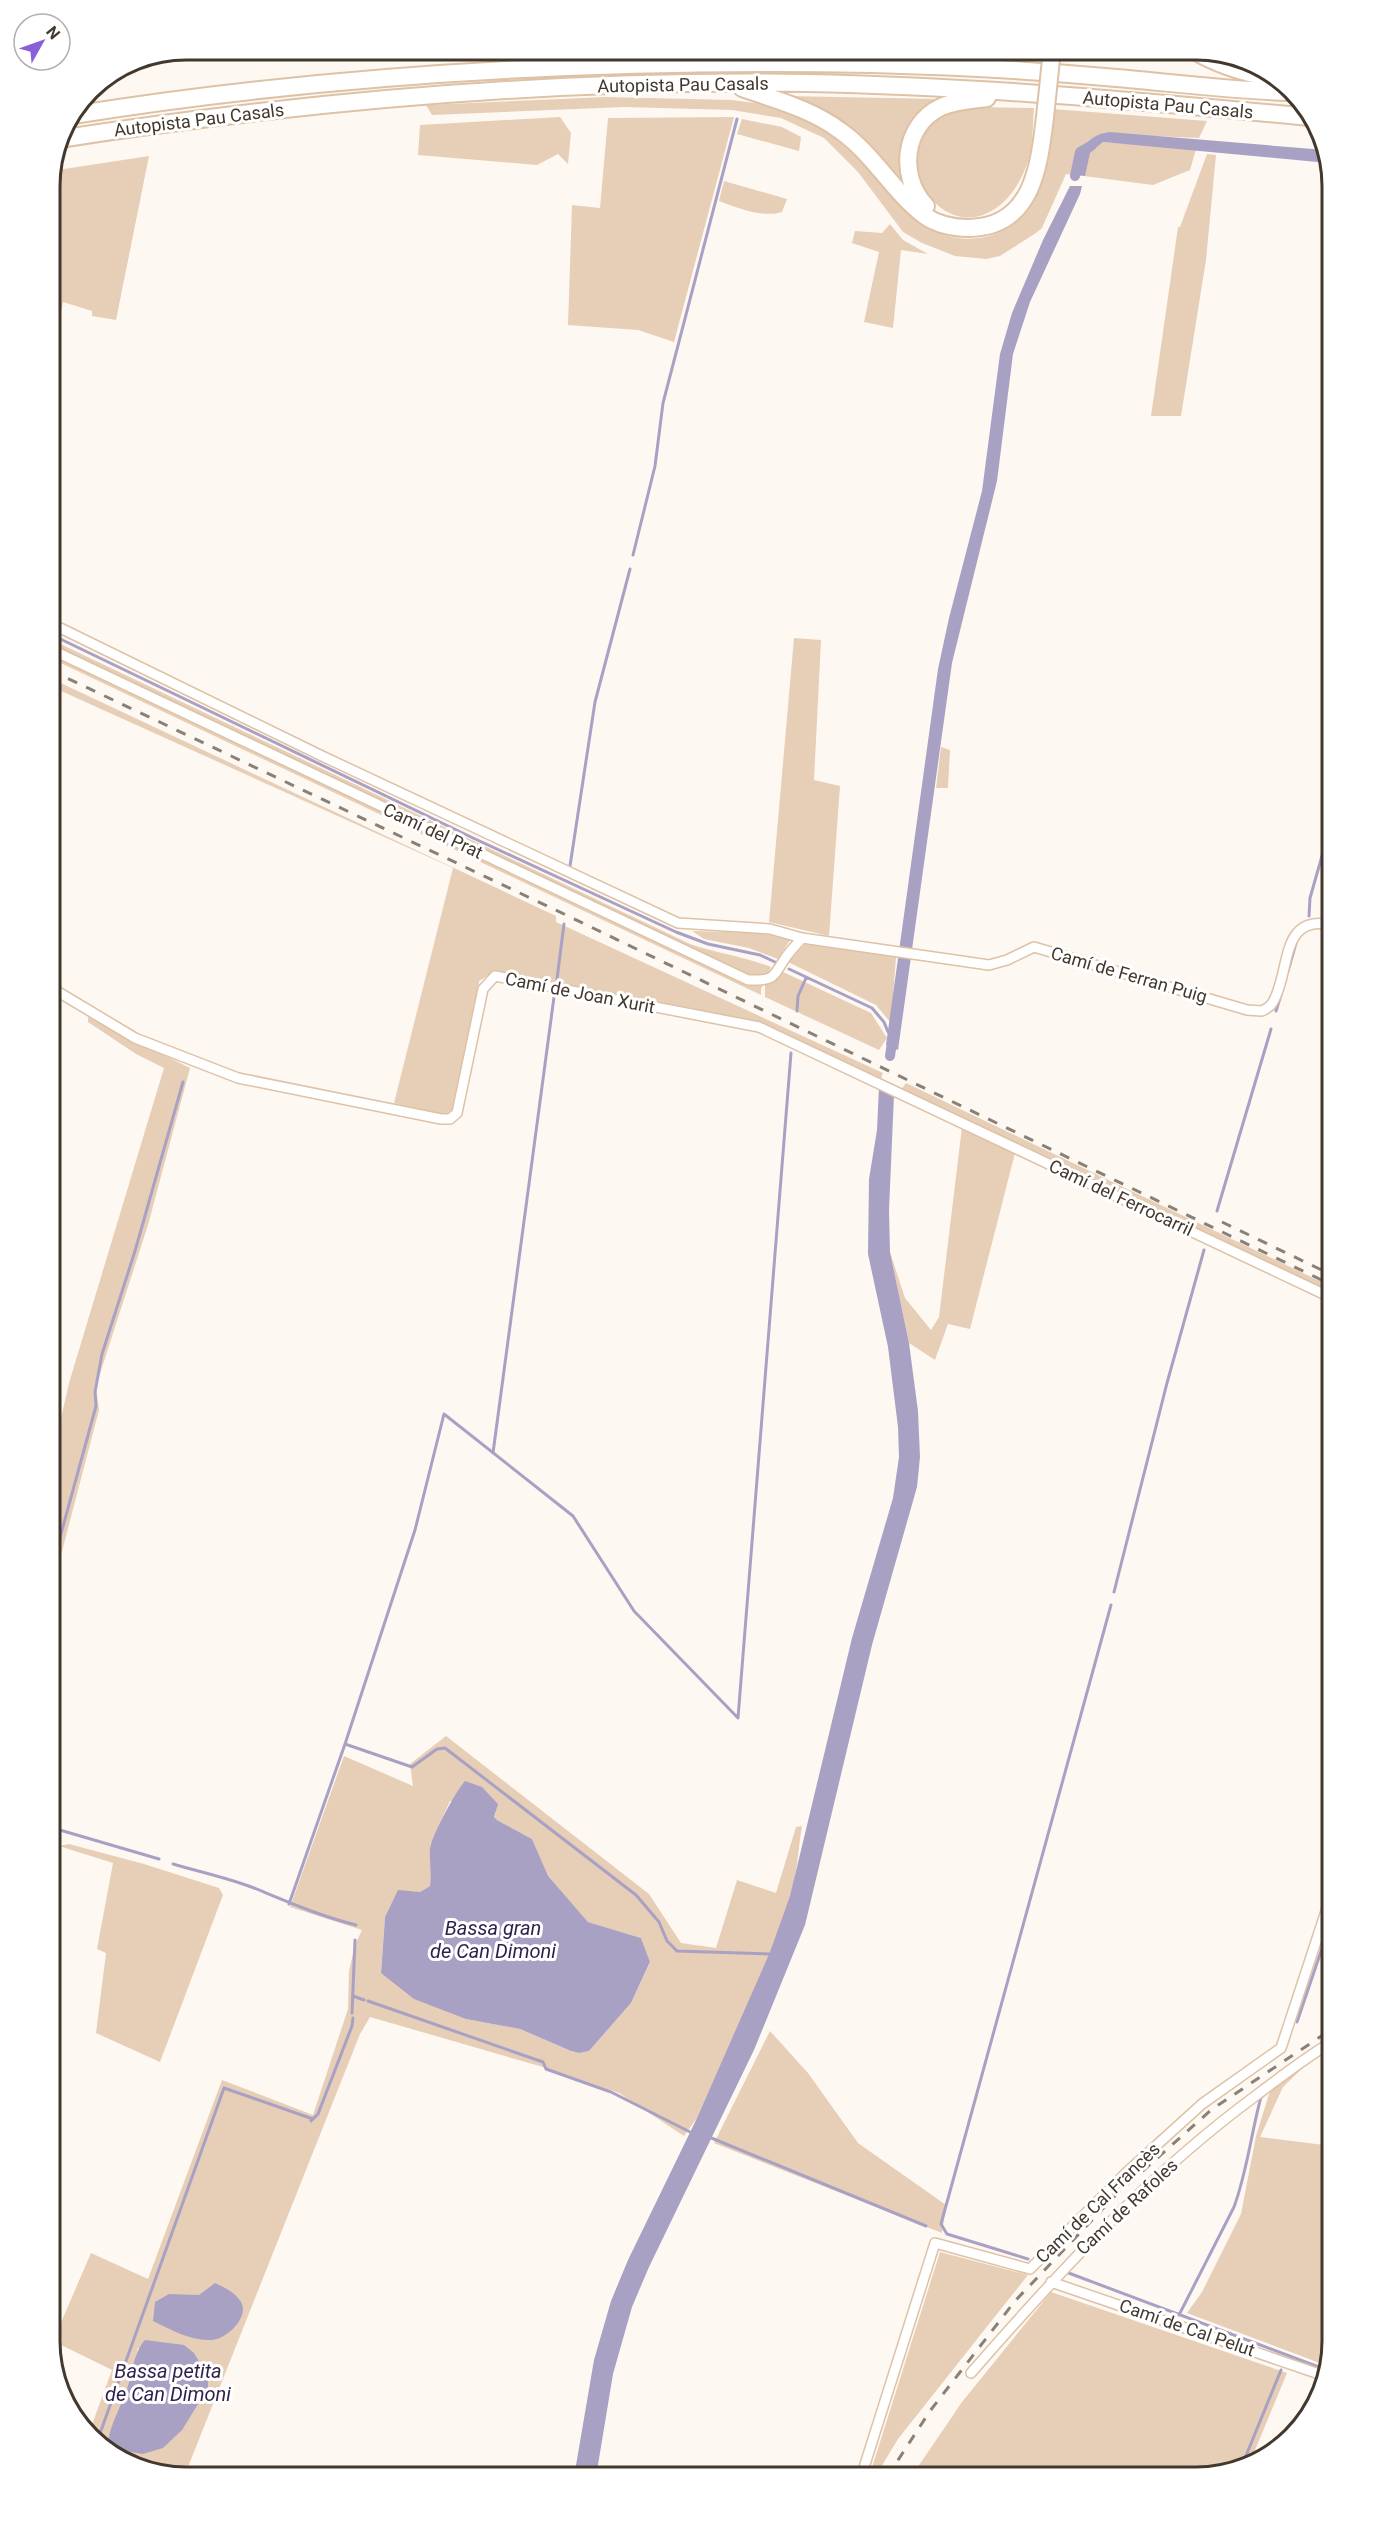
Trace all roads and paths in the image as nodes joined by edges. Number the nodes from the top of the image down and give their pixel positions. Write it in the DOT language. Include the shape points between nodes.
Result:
graph roads {
  1 [pos="754,60"];
  2 [pos="1051,60"];
  3 [pos="1214,61"];
  4 [pos="741,62"];
  5 [pos="1257,76"];
  6 [pos="729,84"];
  7 [pos="1279,91"];
  8 [pos="1026,93"];
  9 [pos="83,114"];
  10 [pos="1301,116"];
  11 [pos="70,137"];
  12 [pos="962,228"];
  13 [pos="60,628"];
  14 [pos="60,654"];
  15 [pos="1322,923"];
  16 [pos="802,938"];
  17 [pos="60,993"];
  18 [pos="909,1098"];
  19 [pos="1322,1293"];
  20 [pos="1322,1923"];
  21 [pos="1322,2048"];
  22 [pos="1051,2282"];
  23 [pos="971,2373"];
  24 [pos="1318,2374"];
  25 [pos="864,2467"];
  1 -- 4 [label="highway"];
  2 -- 12 [label="highway, bridge" via="1037,172 1024,200 1001,220 987,226"];
  3 -- 5 [label="highway"];
  4 -- 7 [label="highway, Autopista Pau Casals" via="987,69"];
  4 -- 9 [label="highway, Autopista Pau Casals" via="526,68 391,77"];
  6 -- 8 [label="highway, Autopista Pau Casals" via="805,83"];
  6 -- 11 [label="highway, Autopista Pau Casals" via="532,89 389,100 250,112"];
  6 -- 12 [label="highway" via="796,106 826,121 862,148 926,217"];
  8 -- 10 [label="highway, Autopista Pau Casals"];
  8 -- 12 [label="highway" via="940,108 914,133 908,167 914,190 932,212"];
  13 -- 16 [label="street, Camí de Ferran Puig" via="678,923 770,929"];
  14 -- 16 [label="street, Camí del Prat" via="748,981 765,981 777,974"];
  15 -- 16 [label="street, Camí de Ferran Puig" via="1302,928 1293,937 1272,1003 1262,1011 1247,1010 1034,947 989,965"];
  17 -- 18 [label="street, Camí de Joan Xurit" via="135,1038 238,1078 450,1119 461,1098 483,989 495,976 759,1027"];
  18 -- 19 [label="street, Camí del Ferrocarril"];
  20 -- 25 [label="street, Camí de Cal Francès" via="1281,2048 1202,2104 1030,2269 935,2242"];
  21 -- 22 [label="street, Camí de Rafoles" via="1218,2123 1121,2209"];
  22 -- 23 [label="street, Camí de Rafoles"];
  22 -- 24 [label="street, Camí de Cal Pelut"];
}
